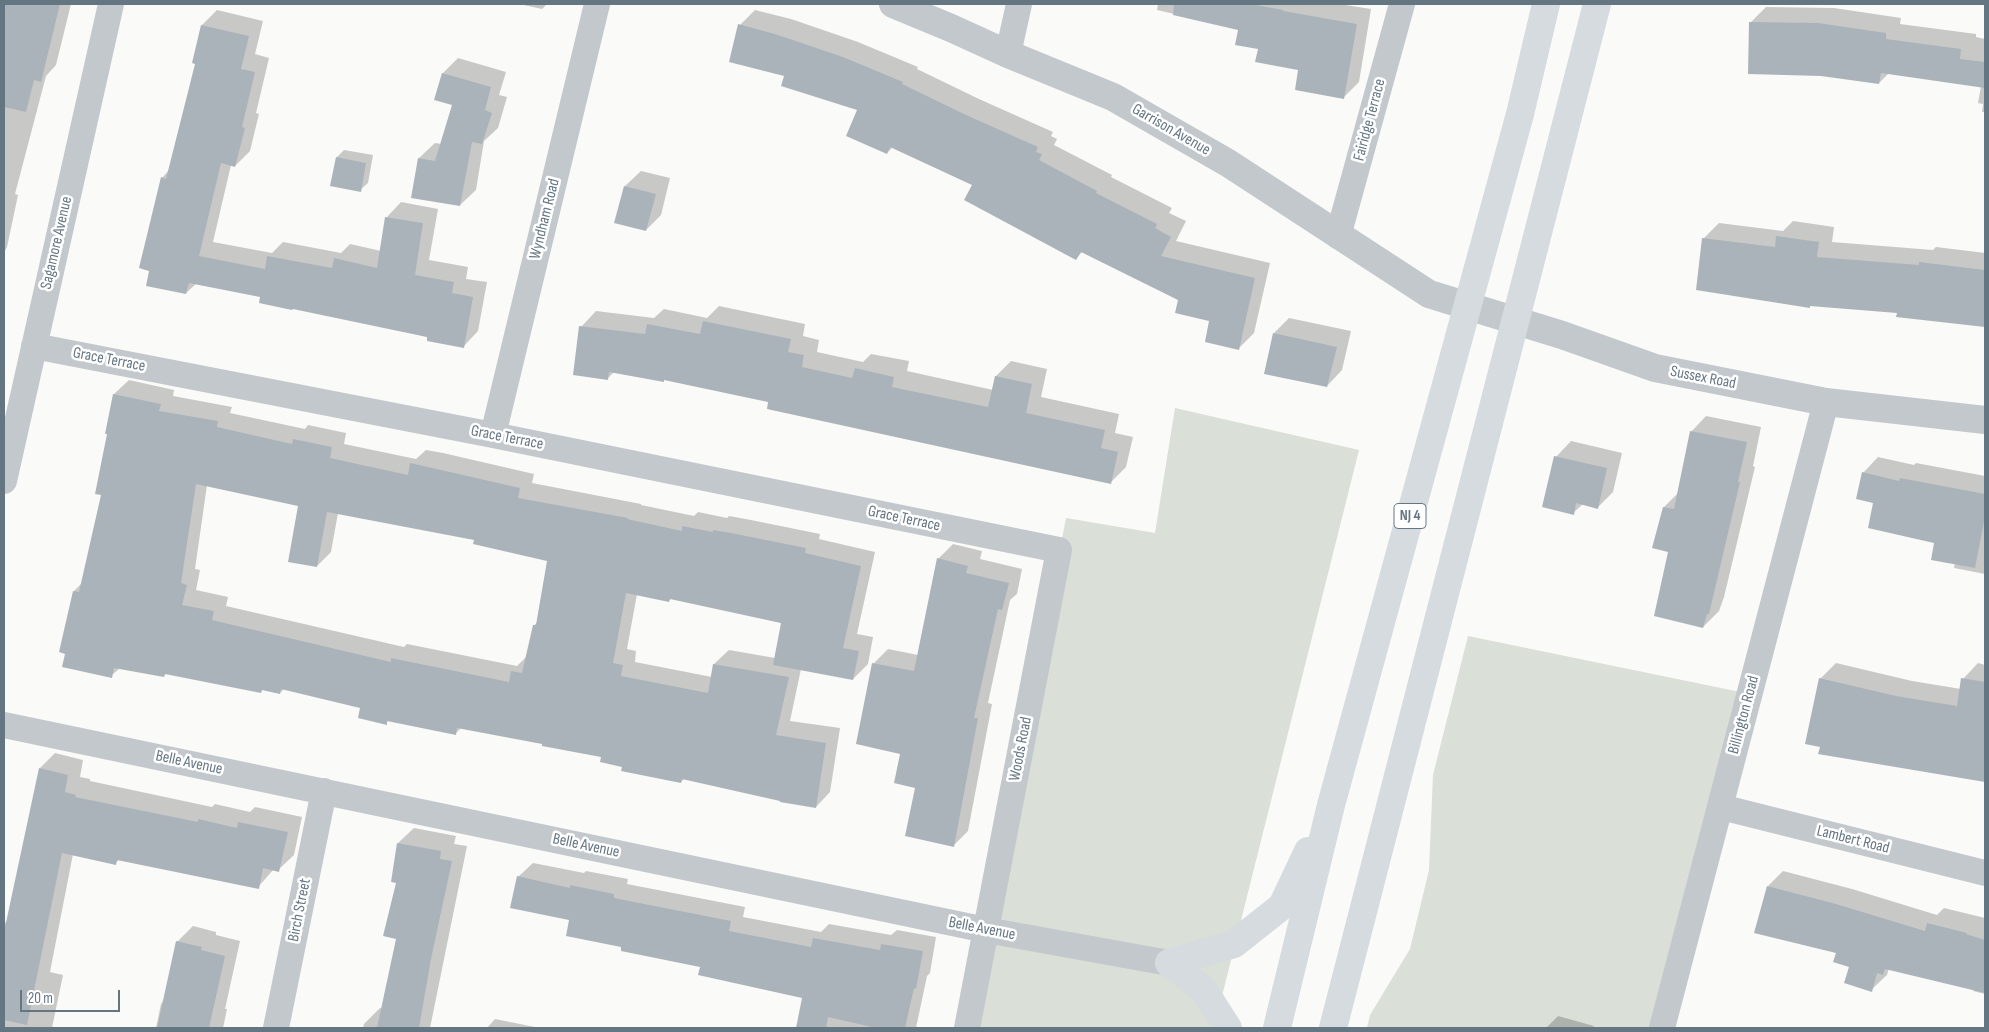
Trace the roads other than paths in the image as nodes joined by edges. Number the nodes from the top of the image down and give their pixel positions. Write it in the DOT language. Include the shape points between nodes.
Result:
graph roads {
  1 [pos="111,4"];
  2 [pos="597,4"];
  3 [pos="893,4"];
  4 [pos="1019,4"];
  5 [pos="1402,4"];
  6 [pos="1546,4"];
  7 [pos="1597,4"];
  8 [pos="1008,54"];
  9 [pos="1338,236"];
  10 [pos="1430,294"];
  11 [pos="1467,306"];
  12 [pos="34,346"];
  13 [pos="1826,402"];
  14 [pos="1985,420"];
  15 [pos="493,435"];
  16 [pos="4,482"];
  17 [pos="979,534"];
  18 [pos="4,725"];
  19 [pos="324,792"];
  20 [pos="1331,805"];
  21 [pos="1721,807"];
  22 [pos="1985,873"];
  23 [pos="986,930"];
  24 [pos="1168,963"];
  25 [pos="276,1028"];
  26 [pos="967,1028"];
  27 [pos="1228,1028"];
  28 [pos="1277,1028"];
  29 [pos="1333,1028"];
  30 [pos="1662,1028"];
  1 -- 12 [label="street, Sagamore Avenue"];
  2 -- 15 [label="street, Wyndham Road"];
  3 -- 8 [label="street, Garrison Avenue"];
  4 -- 8 [label="street"];
  5 -- 9 [label="street, Fairidge Terrace"];
  6 -- 11 [label="highway, NJ 4" via="1520,114"];
  7 -- 29 [label="highway"];
  8 -- 9 [label="street, Garrison Avenue" via="1113,97 1228,163"];
  9 -- 10 [label="street, Garrison Avenue"];
  10 -- 11 [label="street, Sussex Road"];
  11 -- 13 [label="street, Sussex Road" via="1655,368"];
  11 -- 20 [label="highway, NJ 4"];
  12 -- 15 [label="street, Grace Terrace"];
  12 -- 16 [label="street, Sagamore Avenue"];
  13 -- 14 [label="street, Sussex Road"];
  13 -- 21 [label="street, Billington Road"];
  15 -- 17 [label="street, Grace Terrace"];
  17 -- 23 [label="street, Woods Road" via="1059,550"];
  18 -- 19 [label="street, Belle Avenue"];
  19 -- 23 [label="street, Belle Avenue"];
  19 -- 25 [label="street, Birch Street"];
  20 -- 24 [label="highway" via="1282,906 1234,944"];
  20 -- 28 [label="highway, NJ 4"];
  21 -- 22 [label="street, Lambert Road"];
  21 -- 30 [label="street, Billington Road"];
  23 -- 24 [label="street, Belle Avenue"];
  23 -- 26 [label="street, Woods Road"];
  24 -- 27 [label="highway" via="1204,988"];
}
